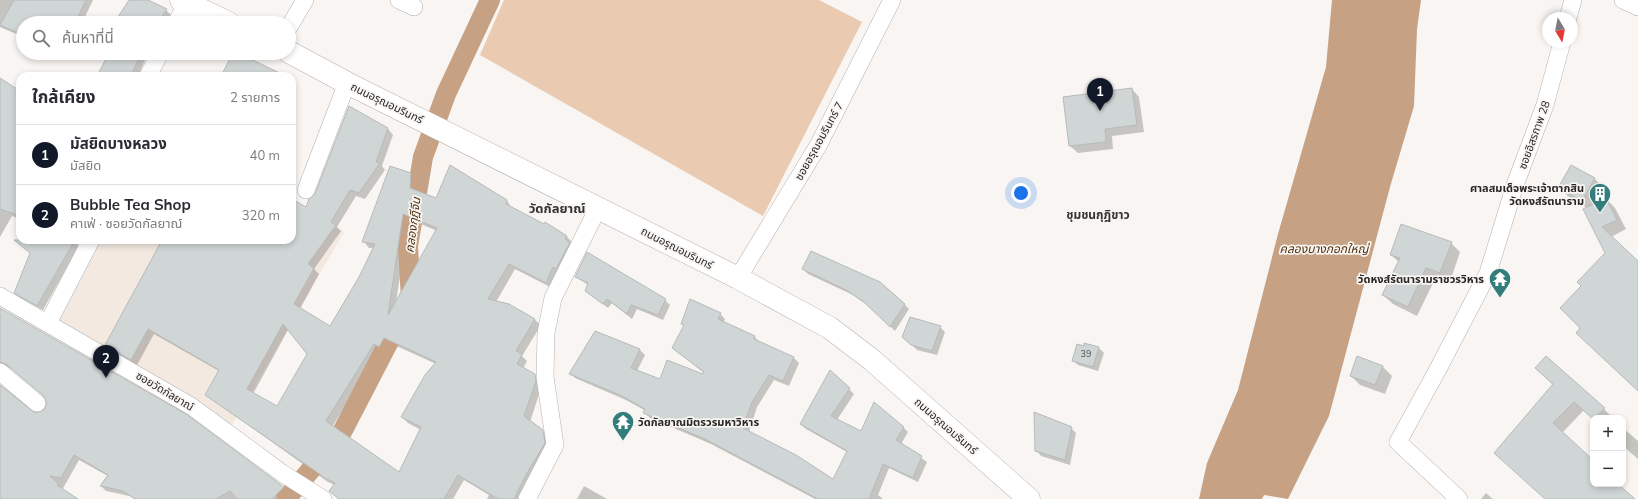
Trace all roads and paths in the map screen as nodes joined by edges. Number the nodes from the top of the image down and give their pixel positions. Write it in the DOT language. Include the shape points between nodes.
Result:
graph roads {
  1 [pos="305,0"];
  2 [pos="892,0"];
  3 [pos="1573,0"];
  4 [pos="1623,0"];
  5 [pos="184,1"];
  6 [pos="1638,7"];
  7 [pos="1570,12"];
  8 [pos="179,16"];
  9 [pos="215,16"];
  10 [pos="296,16"];
  11 [pos="1560,48"];
  12 [pos="296,56"];
  13 [pos="156,60"];
  14 [pos="150,72"];
  15 [pos="346,84"];
  16 [pos="306,190"];
  17 [pos="598,208"];
  18 [pos="89,244"];
  19 [pos="738,278"];
  20 [pos="3,303"];
  21 [pos="48,323"];
  22 [pos="0,372"];
  23 [pos="37,403"];
  24 [pos="318,496"];
  25 [pos="527,499"];
  26 [pos="1029,499"];
  27 [pos="1459,499"];
  1 -- 10 [label="street"];
  2 -- 19 [label="street, ซอยอรุณอมรินทร์ 7" via="819,144"];
  3 -- 7 [label="street"];
  4 -- 6 [label="street"];
  5 -- 8 [label="street"];
  5 -- 9 [label="main road"];
  11 -- 27 [label="street, ซอยอิสรภาพ 28" via="1545,105 1515,185 1488,273 1398,442"];
  12 -- 15 [label="main road, ถนนอรุณอมรินทร์"];
  13 -- 14 [label="street"];
  15 -- 16 [label="street"];
  15 -- 17 [label="main road, ถนนอรุณอมรินทร์" via="434,125"];
  17 -- 19 [label="main road, ถนนอรุณอมรินทร์"];
  17 -- 25 [label="street" via="553,298 546,333 545,377 555,445"];
  18 -- 21 [label="street"];
  19 -- 26 [label="main road, ถนนอรุณอมรินทร์" via="830,328 872,360"];
  20 -- 21 [label="street, ซอยวัดกัลยาณ์"];
  21 -- 24 [label="street, ซอยวัดกัลยาณ์" via="191,406 282,473"];
  22 -- 23 [label="street"];
}
